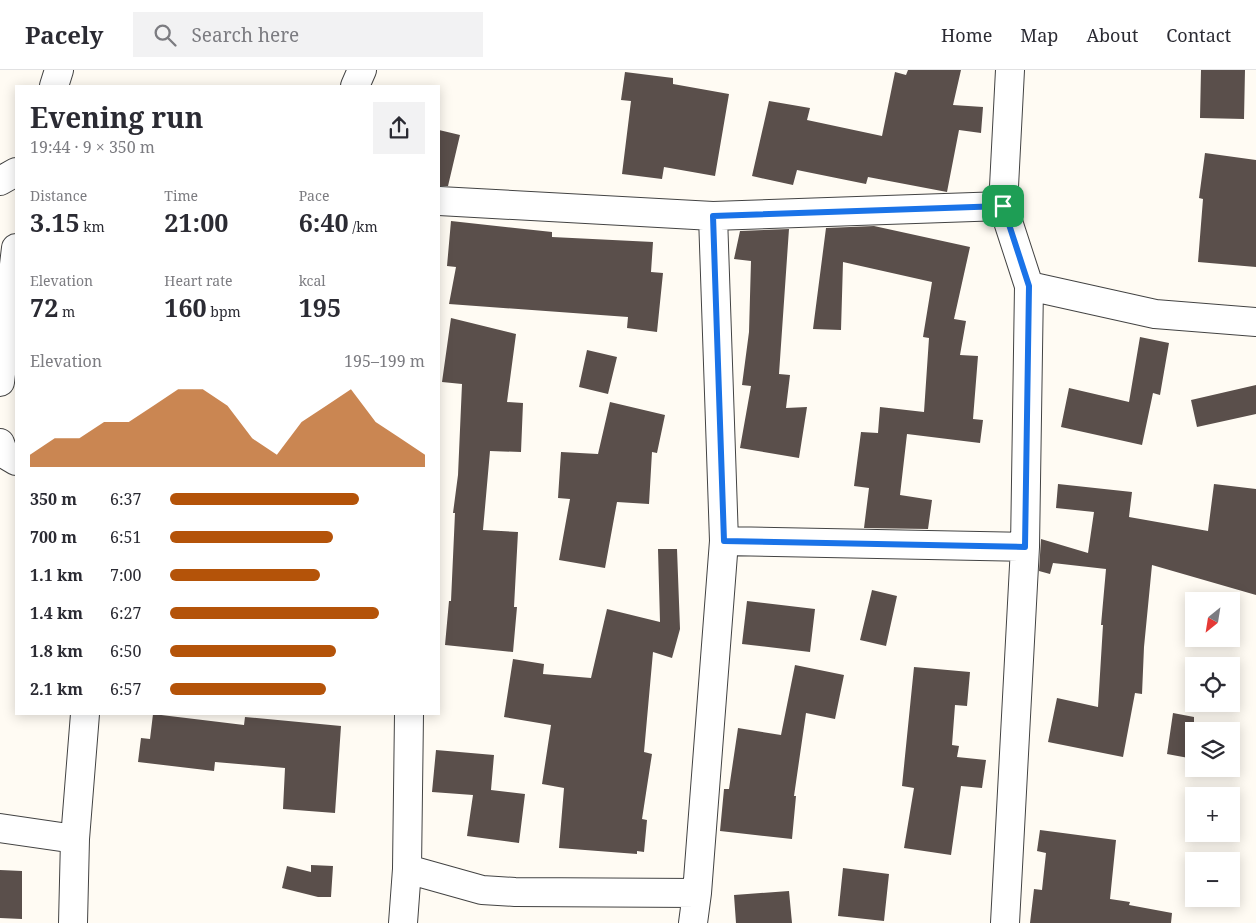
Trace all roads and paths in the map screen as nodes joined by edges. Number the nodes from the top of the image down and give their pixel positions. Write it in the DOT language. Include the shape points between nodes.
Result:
graph roads {
  1 [pos="59,70"];
  2 [pos="362,70"];
  3 [pos="1010,70"];
  4 [pos="54,85"];
  5 [pos="355,85"];
  6 [pos="15,172"];
  7 [pos="0,180"];
  8 [pos="440,201"];
  9 [pos="1003,206"];
  10 [pos="713,216"];
  11 [pos="15,256"];
  12 [pos="1029,286"];
  13 [pos="1256,322"];
  14 [pos="0,382"];
  15 [pos="0,443"];
  16 [pos="15,460"];
  17 [pos="724,541"];
  18 [pos="1025,547"];
  19 [pos="85,715"];
  20 [pos="409,715"];
  21 [pos="0,828"];
  22 [pos="75,839"];
  23 [pos="407,869"];
  24 [pos="697,893"];
  25 [pos="73,923"];
  26 [pos="403,923"];
  27 [pos="693,923"];
  28 [pos="1005,923"];
  1 -- 4 [label="street"];
  2 -- 5 [label="street"];
  3 -- 9 [label="street"];
  6 -- 7 [label="street"];
  8 -- 10 [label="street"];
  9 -- 10 [label="street"];
  9 -- 12 [label="street"];
  10 -- 17 [label="street"];
  11 -- 14 [label="street"];
  12 -- 13 [label="street" via="1155,314"];
  12 -- 18 [label="street"];
  15 -- 16 [label="street" via="4,454"];
  17 -- 18 [label="street"];
  17 -- 24 [label="street"];
  18 -- 28 [label="street"];
  19 -- 22 [label="street"];
  20 -- 23 [label="street"];
  21 -- 22 [label="street"];
  22 -- 25 [label="street"];
  23 -- 24 [label="street" via="482,890"];
  23 -- 26 [label="street"];
  24 -- 27 [label="street"];
}
